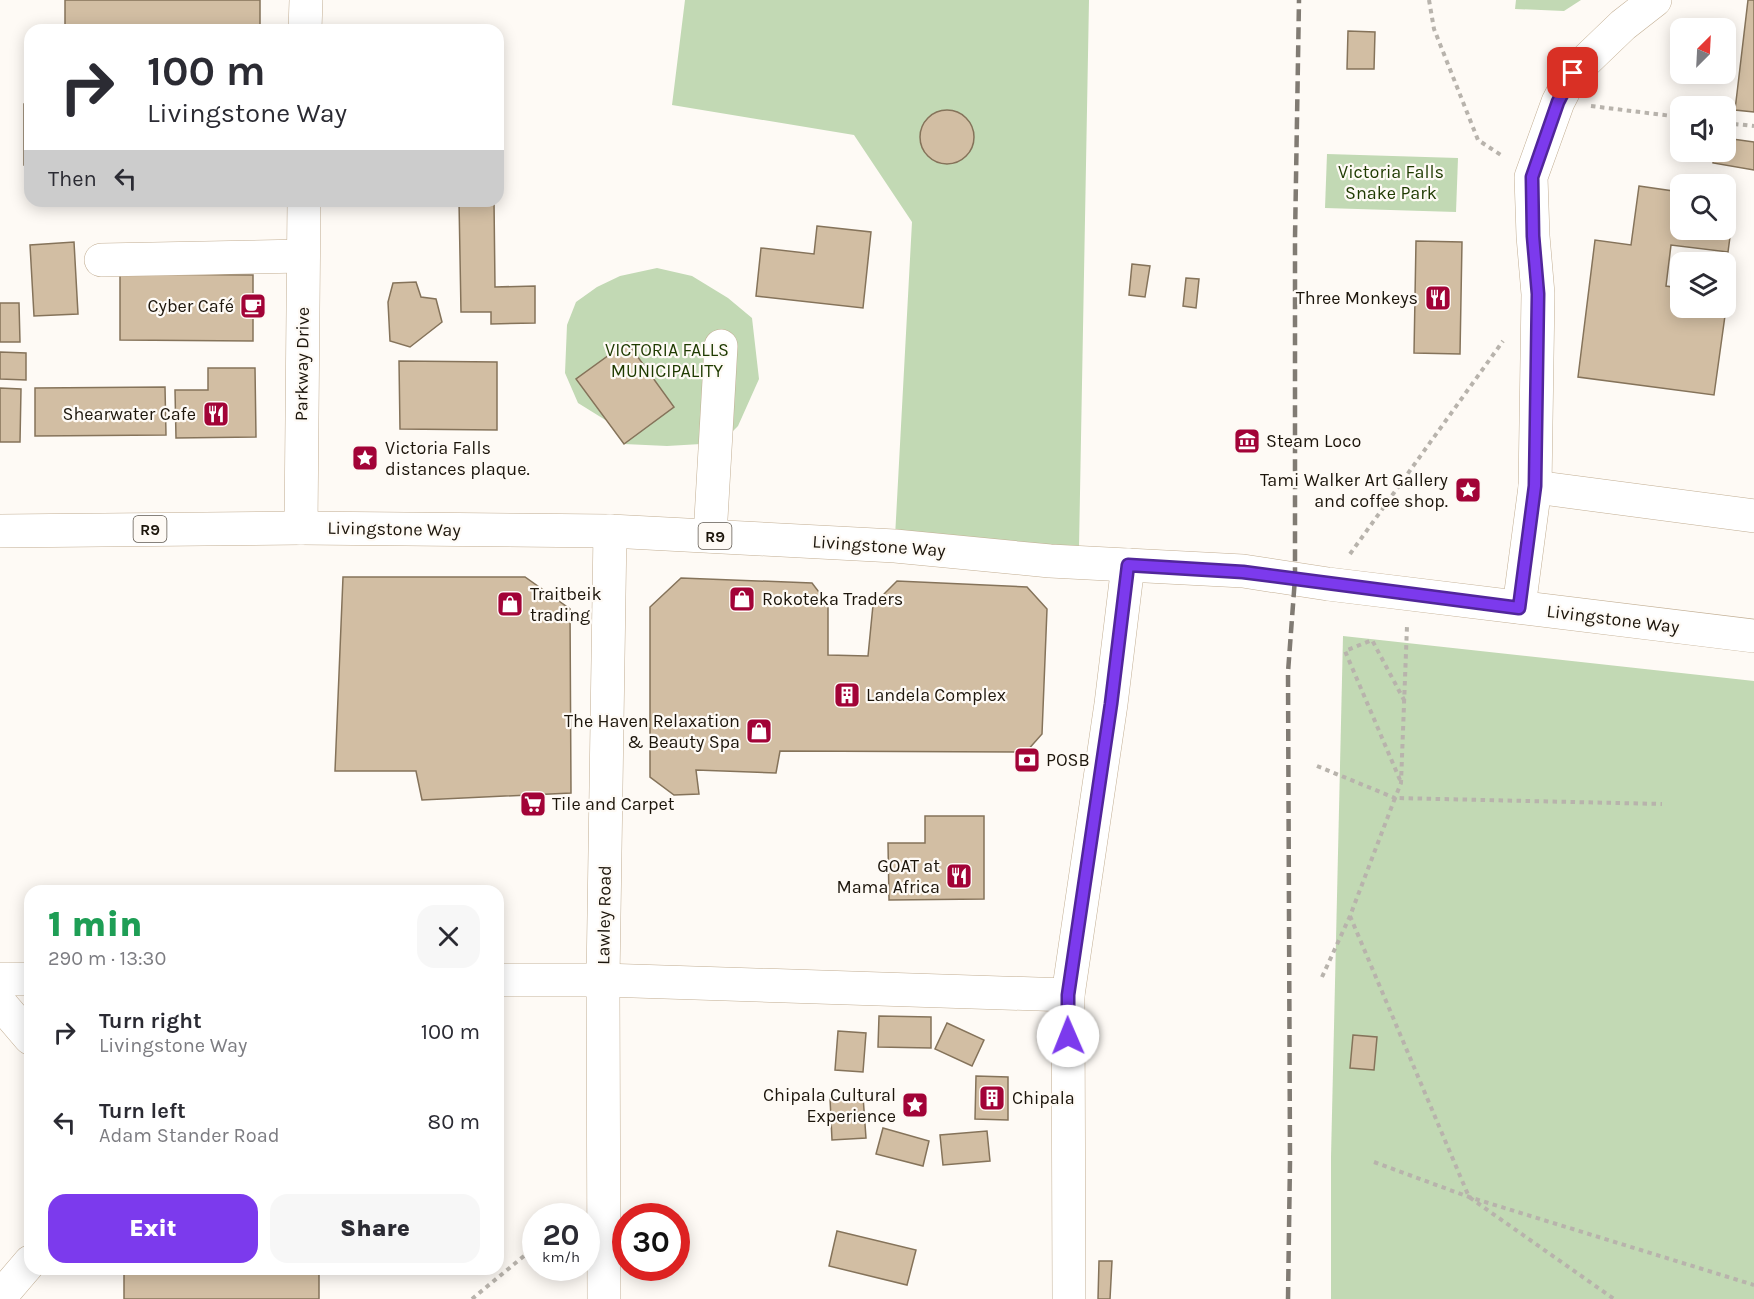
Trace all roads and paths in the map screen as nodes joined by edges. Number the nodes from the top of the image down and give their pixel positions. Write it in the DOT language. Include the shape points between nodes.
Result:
graph roads {
  1 [pos="306,0"];
  2 [pos="1429,0"];
  3 [pos="1655,0"];
  4 [pos="305,24"];
  5 [pos="1558,102"];
  6 [pos="1670,116"];
  7 [pos="1736,124"];
  8 [pos="1754,126"];
  9 [pos="1532,177"];
  10 [pos="304,207"];
  11 [pos="303,256"];
  12 [pos="101,260"];
  13 [pos="1538,294"];
  14 [pos="722,346"];
  15 [pos="1535,486"];
  16 [pos="1754,516"];
  17 [pos="301,528"];
  18 [pos="0,531"];
  19 [pos="610,531"];
  20 [pos="710,536"];
  21 [pos="1128,565"];
  22 [pos="1328,584"];
  23 [pos="1408,593"];
  24 [pos="1519,608"];
  25 [pos="1754,636"];
  26 [pos="1405,701"];
  27 [pos="1317,766"];
  28 [pos="1401,783"];
  29 [pos="1395,798"];
  30 [pos="1662,804"];
  31 [pos="1350,916"];
  32 [pos="1322,977"];
  33 [pos="0,979"];
  34 [pos="24,979"];
  35 [pos="504,980"];
  36 [pos="603,980"];
  37 [pos="1068,995"];
  38 [pos="0,1003"];
  39 [pos="24,1031"];
  40 [pos="1374,1162"];
  41 [pos="1469,1197"];
  42 [pos="522,1258"];
  43 [pos="24,1269"];
  44 [pos="504,1272"];
  45 [pos="501,1275"];
  46 [pos="1754,1285"];
  47 [pos="0,1298"];
  48 [pos="472,1299"];
  49 [pos="604,1299"];
  50 [pos="1069,1299"];
  51 [pos="1614,1299"];
  1 -- 4 [label="main road"];
  2 -- 9 [label="path" via="1434,29 1478,140"];
  3 -- 5 [label="main road" via="1573,73"];
  5 -- 6 [label="path"];
  5 -- 9 [label="main road"];
  7 -- 8 [label="path"];
  9 -- 13 [label="main road"];
  10 -- 11 [label="main road, Parkway Drive"];
  11 -- 12 [label="main road"];
  11 -- 17 [label="main road, Parkway Drive"];
  13 -- 15 [label="main road"];
  13 -- 22 [label="path"];
  14 -- 20 [label="main road"];
  15 -- 16 [label="main road"];
  15 -- 24 [label="main road"];
  17 -- 18 [label="main road, Livingstone Way / R9"];
  17 -- 19 [label="main road, Livingstone Way / R9"];
  19 -- 20 [label="main road, Livingstone Way / R9"];
  19 -- 36 [label="main road, Lawley Road"];
  20 -- 21 [label="main road, Livingstone Way / R9"];
  21 -- 22 [label="main road, Livingstone Way / R9" via="1243,572"];
  21 -- 37 [label="main road"];
  22 -- 23 [label="main road, Livingstone Way / R9"];
  23 -- 24 [label="main road, Livingstone Way / R9"];
  23 -- 26 [label="path"];
  24 -- 25 [label="main road, Livingstone Way / R9"];
  26 -- 28 [label="path"];
  26 -- 28 [label="path" via="1372,640 1345,651"];
  27 -- 29 [label="path"];
  28 -- 29 [label="path"];
  29 -- 30 [label="path"];
  29 -- 31 [label="path"];
  31 -- 32 [label="path"];
  31 -- 41 [label="path"];
  33 -- 34 [label="main road"];
  35 -- 36 [label="main road"];
  36 -- 37 [label="main road"];
  36 -- 49 [label="main road, Lawley Road"];
  37 -- 50 [label="main road"];
  38 -- 39 [label="main road"];
  40 -- 41 [label="path"];
  41 -- 46 [label="path"];
  41 -- 51 [label="path"];
  42 -- 44 [label="path"];
  43 -- 47 [label="main road"];
  45 -- 48 [label="path"];
}
